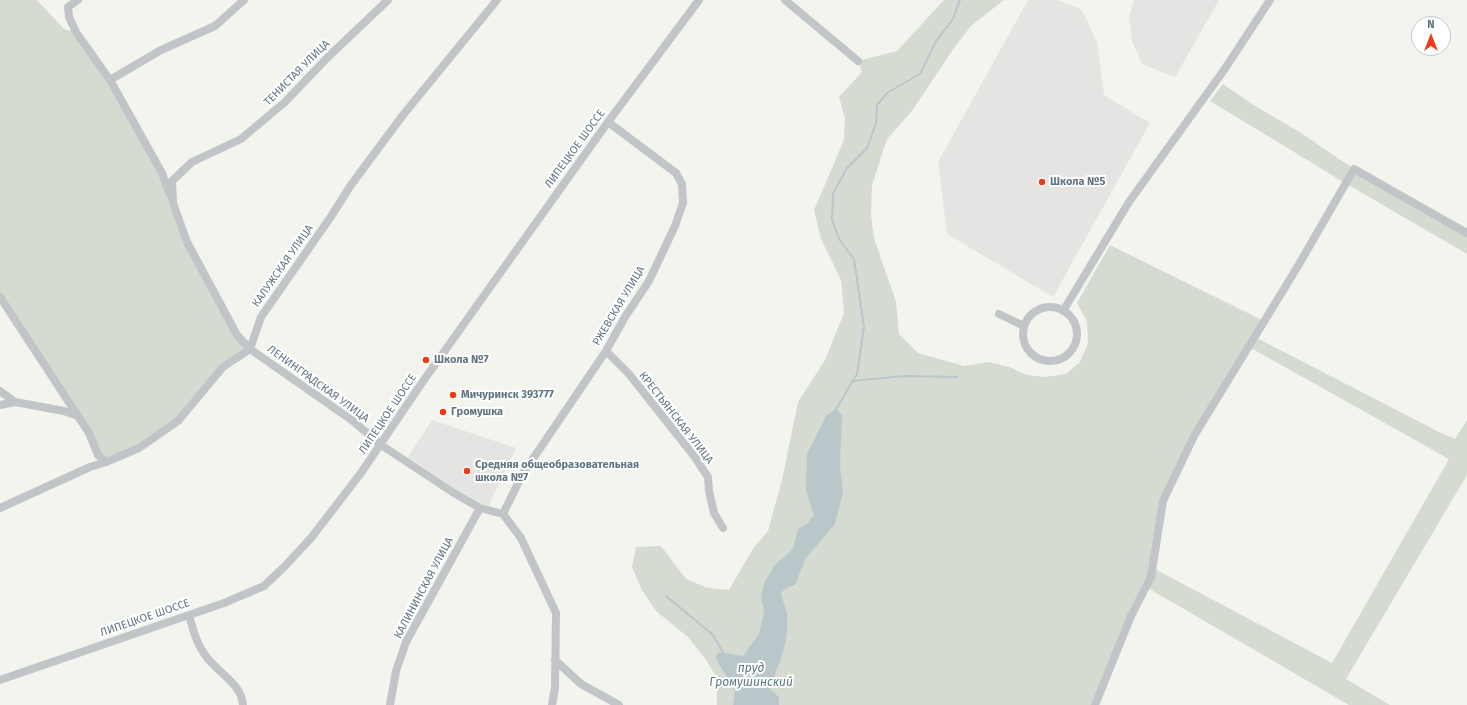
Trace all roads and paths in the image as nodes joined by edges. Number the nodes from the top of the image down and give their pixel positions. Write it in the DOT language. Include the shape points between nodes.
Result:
graph roads {
  1 [pos="78,0"];
  2 [pos="244,0"];
  3 [pos="388,0"];
  4 [pos="497,0"];
  5 [pos="699,0"];
  6 [pos="785,0"];
  7 [pos="1270,0"];
  8 [pos="858,60"];
  9 [pos="110,80"];
  10 [pos="608,122"];
  11 [pos="173,204"];
  12 [pos="1467,233"];
  13 [pos="0,297"];
  14 [pos="1063,311"];
  15 [pos="1000,314"];
  16 [pos="1024,326"];
  17 [pos="250,349"];
  18 [pos="606,351"];
  19 [pos="0,390"];
  20 [pos="14,402"];
  21 [pos="0,405"];
  22 [pos="78,416"];
  23 [pos="381,445"];
  24 [pos="106,462"];
  25 [pos="0,508"];
  26 [pos="480,508"];
  27 [pos="503,514"];
  28 [pos="723,528"];
  29 [pos="189,615"];
  30 [pos="555,660"];
  31 [pos="0,680"];
  32 [pos="243,705"];
  33 [pos="390,705"];
  34 [pos="552,705"];
  35 [pos="619,705"];
  36 [pos="1096,705"];
  1 -- 9 [label="street" via="68,7 69,17 76,32"];
  2 -- 9 [label="street" via="215,26 161,50"];
  3 -- 11 [label="street, ТЕНИСТАЯ УЛИЦА" via="285,102 241,139 192,162 172,181"];
  4 -- 17 [label="street, КАЛУЖСКАЯ УЛИЦА" via="350,185 261,317"];
  5 -- 10 [label="street, ЛИПЕЦКОЕ ШОССЕ"];
  6 -- 8 [label="street"];
  7 -- 14 [label="street" via="1224,70 1129,202"];
  9 -- 11 [label="street" via="162,173"];
  10 -- 18 [label="street, РЖЕВСКАЯ УЛИЦА" via="676,173 682,184 683,203 649,281"];
  10 -- 23 [label="street, ЛИПЕЦКОЕ ШОССЕ" via="419,386"];
  11 -- 17 [label="street, ТЕНИСТАЯ УЛИЦА" via="187,242 237,335"];
  12 -- 36 [label="street" via="1354,169 1194,436 1163,501 1152,577 1131,616"];
  13 -- 22 [label="street"];
  14 -- 16 [label="street" via="1054,308 1040,309 1032,314"];
  14 -- 16 [label="street" via="1073,321 1077,336 1072,350 1060,359 1046,361 1032,354 1024,341"];
  15 -- 16 [label="street"];
  17 -- 23 [label="street, ЛЕНИНГРАДСКАЯ УЛИЦА" via="353,421"];
  17 -- 24 [label="street" via="223,368 178,421 139,448"];
  18 -- 27 [label="street, РЖЕВСКАЯ УЛИЦА" via="522,476"];
  18 -- 28 [label="street, КРЕСТЬЯНСКАЯ УЛИЦА" via="629,374 708,477 708,491 714,513"];
  19 -- 20 [label="street"];
  20 -- 21 [label="street"];
  20 -- 22 [label="street"];
  22 -- 24 [label="street" via="89,433 98,455"];
  23 -- 26 [label="street, ЛЕНИНГРАДСКАЯ УЛИЦА"];
  23 -- 29 [label="street, ЛИПЕЦКОЕ ШОССЕ" via="311,538 264,586"];
  24 -- 25 [label="street" via="90,466"];
  26 -- 27 [label="street, ЛЕНИНГРАДСКАЯ УЛИЦА"];
  26 -- 33 [label="street, КАЛИНИНСКАЯ УЛИЦА" via="406,642 396,671"];
  27 -- 30 [label="street" via="521,538 556,613"];
  29 -- 31 [label="street, ЛИПЕЦКОЕ ШОССЕ"];
  29 -- 32 [label="street" via="198,645 213,666 236,686"];
  30 -- 34 [label="street"];
  30 -- 35 [label="street" via="581,684"];
}
